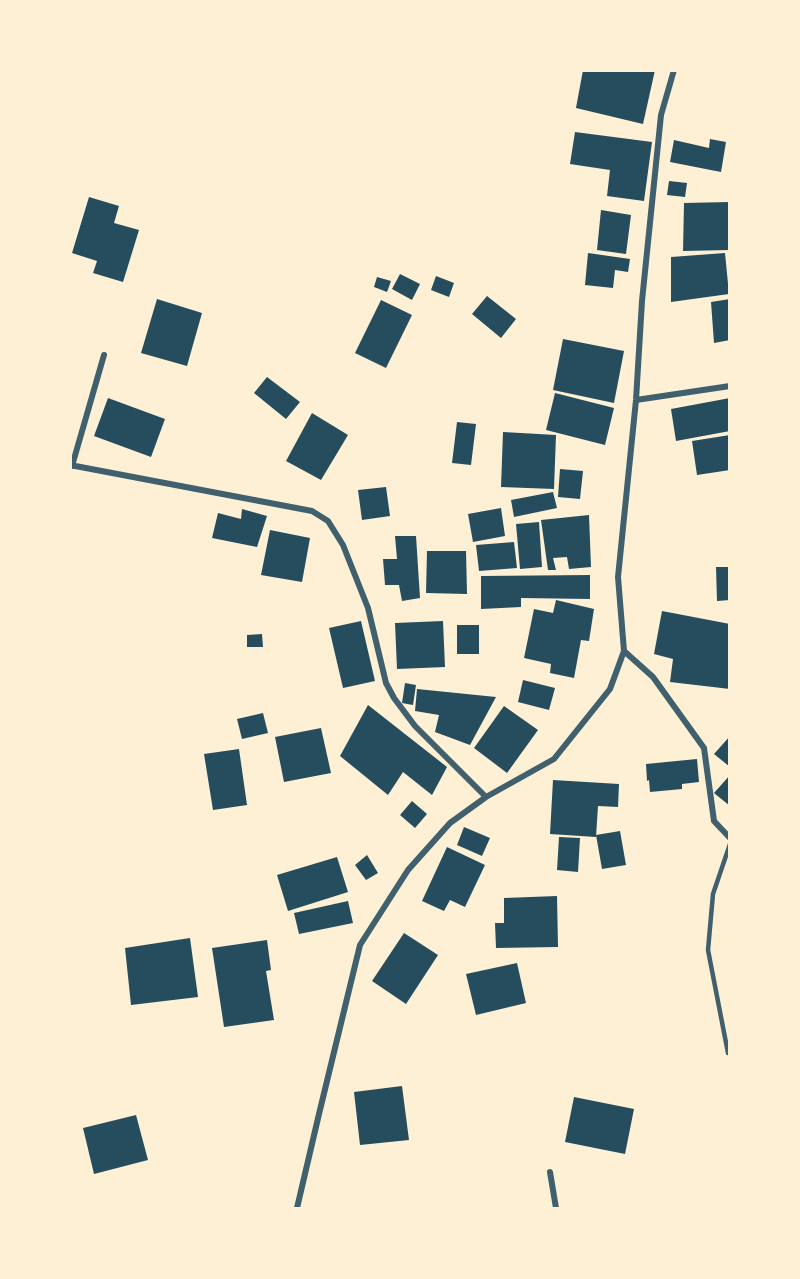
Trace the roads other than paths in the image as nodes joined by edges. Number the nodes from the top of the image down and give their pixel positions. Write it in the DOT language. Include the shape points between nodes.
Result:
graph roads {
  1 [pos="674,70"];
  2 [pos="104,355"];
  3 [pos="729,386"];
  4 [pos="636,400"];
  5 [pos="71,466"];
  6 [pos="624,651"];
  7 [pos="486,797"];
  8 [pos="729,838"];
  9 [pos="729,844"];
  10 [pos="728,1053"];
  11 [pos="550,1172"];
  12 [pos="297,1209"];
  13 [pos="556,1209"];
  1 -- 4 [label="street" via="661,115"];
  2 -- 5 [label="street"];
  3 -- 4 [label="street"];
  4 -- 6 [label="street" via="618,577"];
  5 -- 7 [label="street" via="312,511 328,521 343,545 368,608 386,683 394,698"];
  6 -- 7 [label="street" via="610,688 554,759"];
  6 -- 8 [label="street" via="652,677 704,748 714,821"];
  7 -- 12 [label="street" via="450,822 408,870 360,945"];
  9 -- 10 [label="lane" via="713,894 708,950"];
  11 -- 13 [label="street"];
}
